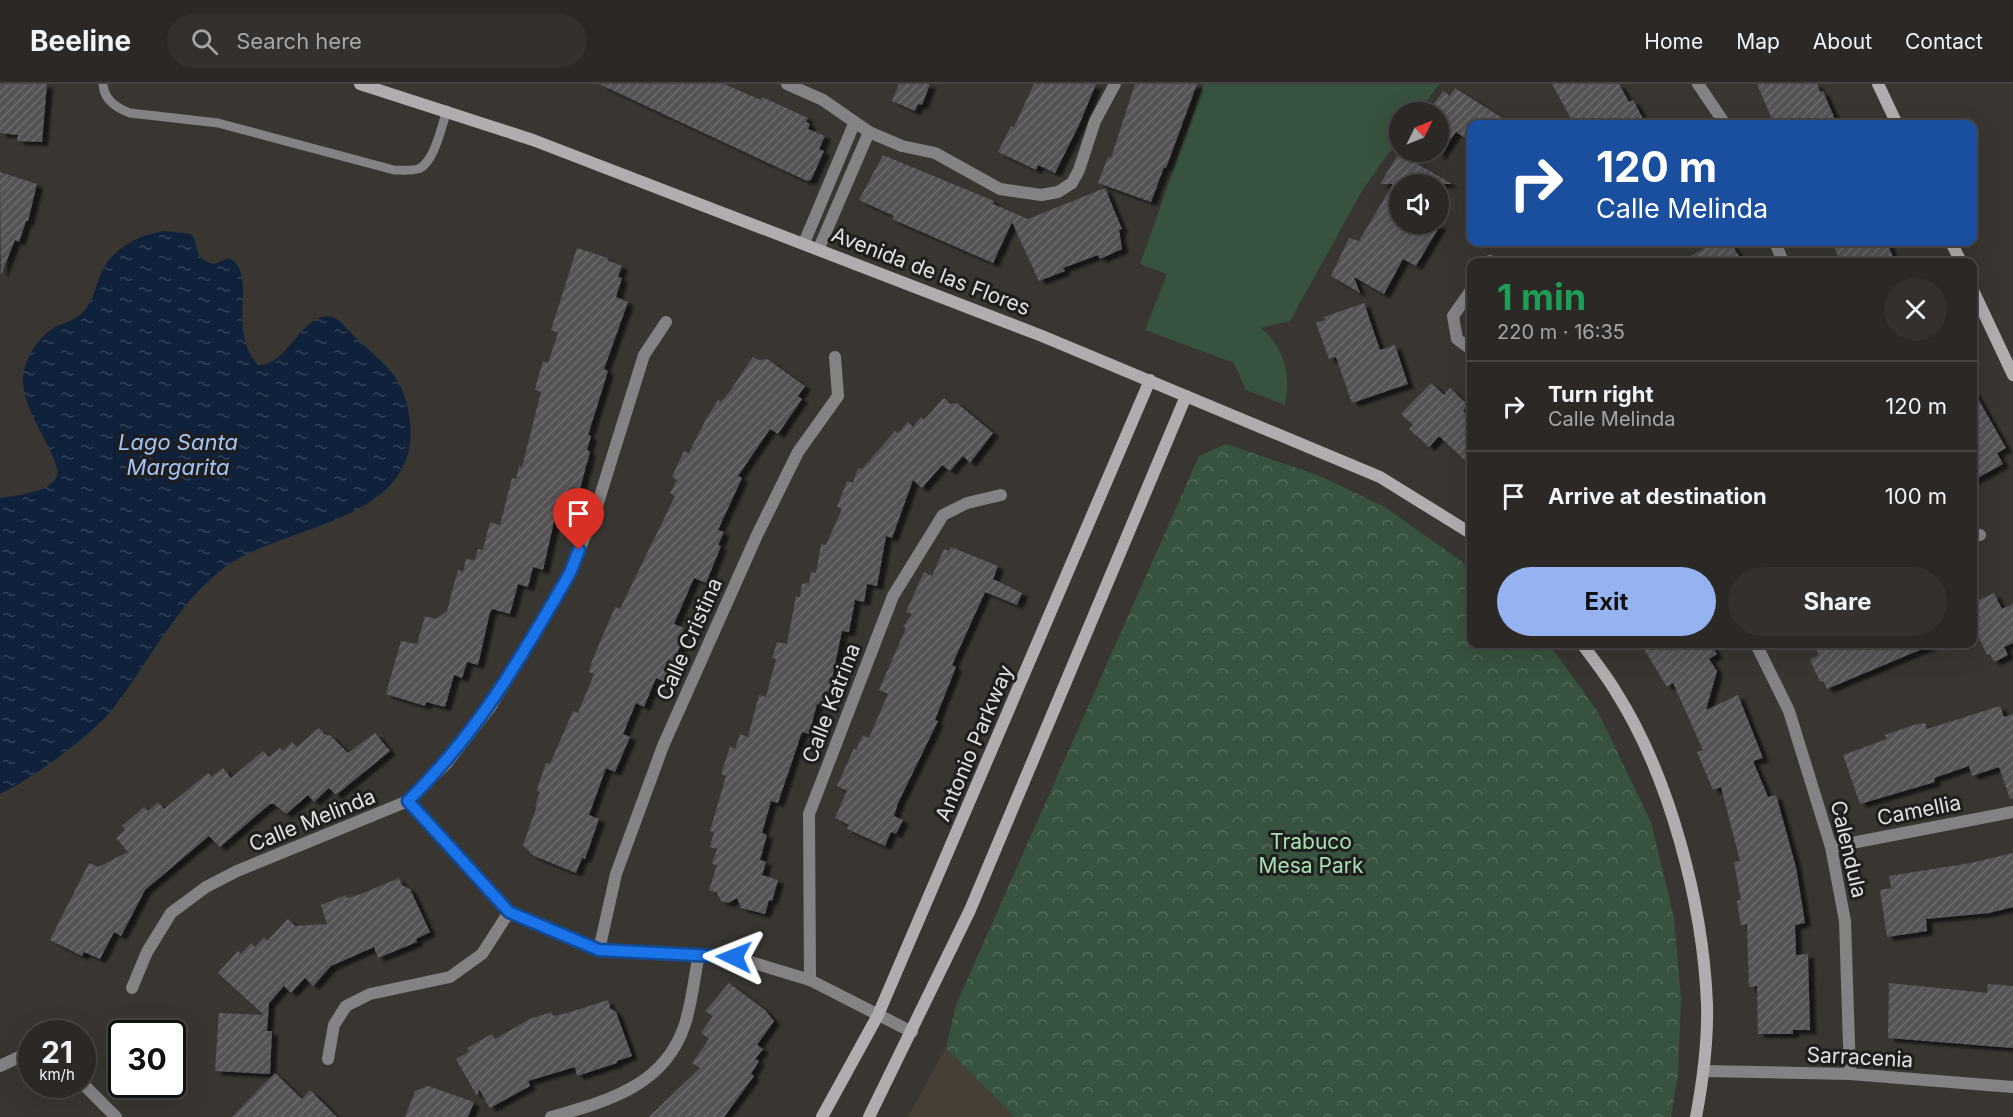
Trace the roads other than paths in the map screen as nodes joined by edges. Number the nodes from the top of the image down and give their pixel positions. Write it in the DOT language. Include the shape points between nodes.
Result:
graph roads {
  1 [pos="103,84"];
  2 [pos="360,84"];
  3 [pos="787,84"];
  4 [pos="1115,84"];
  5 [pos="1698,84"];
  6 [pos="1878,84"];
  7 [pos="447,110"];
  8 [pos="1722,120"];
  9 [pos="1895,120"];
  10 [pos="855,124"];
  11 [pos="868,132"];
  12 [pos="804,243"];
  13 [pos="819,248"];
  14 [pos="1467,296"];
  15 [pos="1977,299"];
  16 [pos="666,322"];
  17 [pos="1467,346"];
  18 [pos="835,357"];
  19 [pos="2013,375"];
  20 [pos="1150,380"];
  21 [pos="1186,396"];
  22 [pos="1001,495"];
  23 [pos="1467,531"];
  24 [pos="1585,648"];
  25 [pos="1758,648"];
  26 [pos="408,801"];
  27 [pos="2013,812"];
  28 [pos="1832,846"];
  29 [pos="509,912"];
  30 [pos="599,950"];
  31 [pos="699,955"];
  32 [pos="810,980"];
  33 [pos="132,988"];
  34 [pos="878,1015"];
  35 [pos="912,1032"];
  36 [pos="18,1058"];
  37 [pos="328,1059"];
  38 [pos="0,1066"];
  39 [pos="1705,1071"];
  40 [pos="1850,1074"];
  41 [pos="2013,1087"];
  42 [pos="96,1097"];
  43 [pos="116,1117"];
  44 [pos="551,1117"];
  45 [pos="822,1117"];
  46 [pos="869,1117"];
  47 [pos="1696,1117"];
  1 -- 7 [label="lane" via="111,103 130,113 218,123 394,170 425,165"];
  2 -- 7 [label="main road, Avenida de las Flores"];
  3 -- 10 [label="street" via="824,100"];
  4 -- 11 [label="street" via="1095,121 1079,170 1072,183 1058,192 1041,195 1000,189 936,153 902,146"];
  5 -- 8 [label="street"];
  6 -- 9 [label="main road"];
  7 -- 12 [label="main road, Avenida de las Flores"];
  10 -- 11 [label="street"];
  10 -- 12 [label="street"];
  11 -- 13 [label="street"];
  12 -- 13 [label="main road, Avenida de las Flores"];
  13 -- 20 [label="main road, Avenida de las Flores"];
  14 -- 17 [label="street" via="1453,316 1457,339"];
  15 -- 19 [label="main road"];
  16 -- 26 [label="street, Calle Melinda" via="644,355 597,506 570,573 490,706 446,764"];
  18 -- 30 [label="street, Calle Cristina" via="838,396 798,452 752,545 668,736 616,874"];
  20 -- 21 [label="main road, Avenida de las Flores"];
  20 -- 34 [label="main road, Antonio Parkway"];
  21 -- 23 [label="main road, Avenida de las Flores" via="1380,477"];
  21 -- 35 [label="main road" via="970,910"];
  22 -- 32 [label="street, Calle Katrina" via="967,503 943,515 885,617 809,814"];
  24 -- 39 [label="main road" via="1617,692 1647,750 1689,874 1707,1004"];
  25 -- 28 [label="street, Calendula" via="1789,711"];
  26 -- 29 [label="street"];
  26 -- 33 [label="street, Calle Melinda" via="206,887 171,914 147,952"];
  27 -- 28 [label="street, Camellia"];
  28 -- 40 [label="street, Calendula" via="1845,921"];
  29 -- 30 [label="street"];
  29 -- 37 [label="street" via="482,954 450,977 370,994 346,1006 333,1024"];
  30 -- 31 [label="street"];
  31 -- 32 [label="street" via="734,957"];
  31 -- 44 [label="street" via="685,1024 667,1060 642,1083 621,1095"];
  32 -- 34 [label="street"];
  34 -- 35 [label="street"];
  34 -- 45 [label="main road, Antonio Parkway"];
  35 -- 46 [label="main road"];
  36 -- 38 [label="street"];
  39 -- 40 [label="street, Sarracenia"];
  39 -- 47 [label="main road"];
  40 -- 41 [label="street, Sarracenia"];
  42 -- 43 [label="street"];
}
